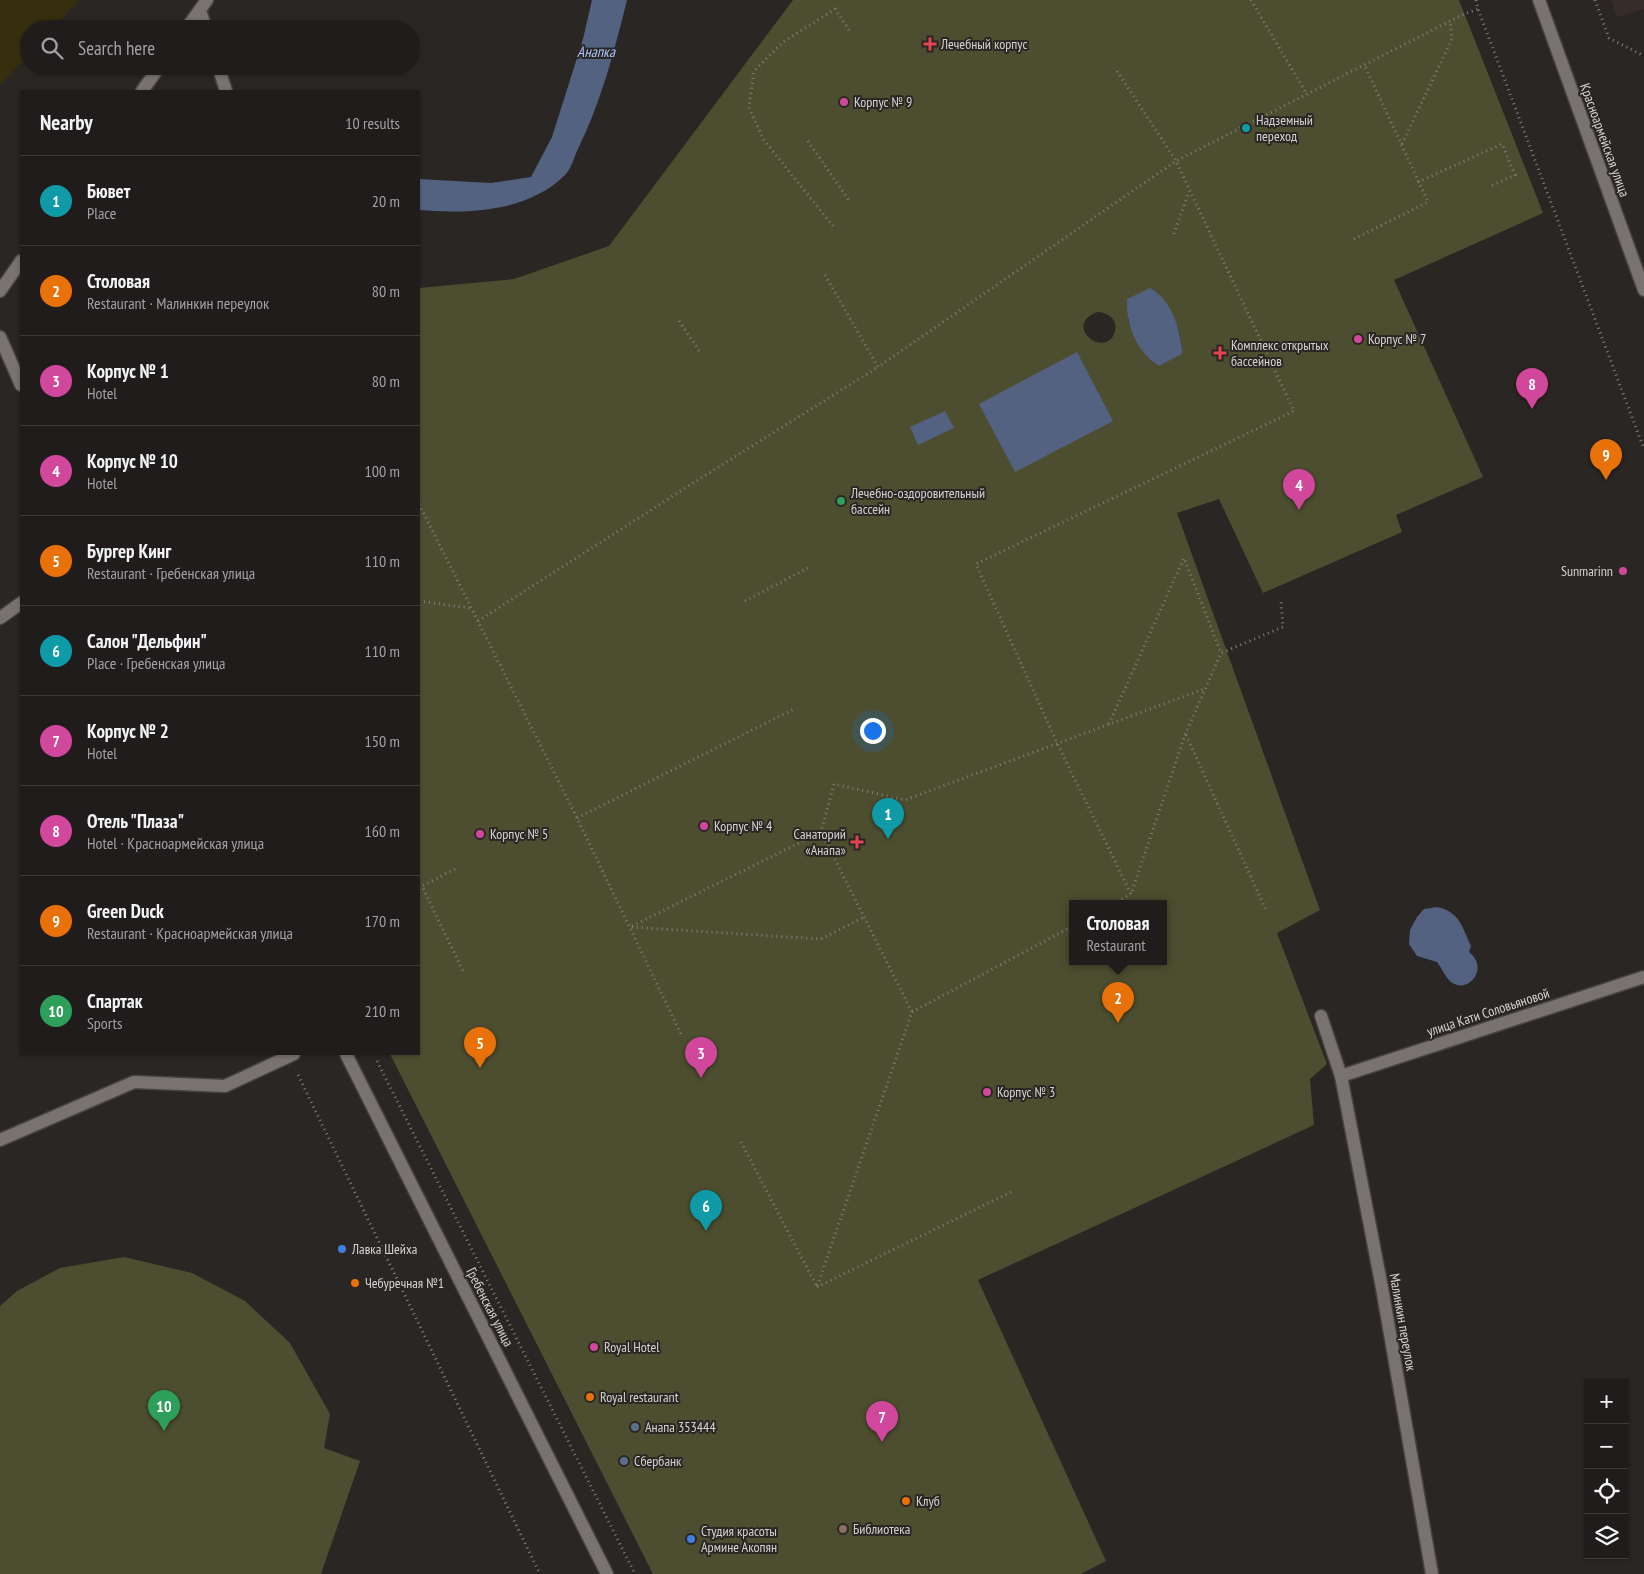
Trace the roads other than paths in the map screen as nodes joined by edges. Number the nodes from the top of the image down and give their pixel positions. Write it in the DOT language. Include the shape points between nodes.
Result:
graph roads {
  1 [pos="1539,0"];
  2 [pos="204,5"];
  3 [pos="193,20"];
  4 [pos="205,20"];
  5 [pos="154,75"];
  6 [pos="221,75"];
  7 [pos="143,90"];
  8 [pos="226,90"];
  9 [pos="20,262"];
  10 [pos="1644,290"];
  11 [pos="0,291"];
  12 [pos="0,337"];
  13 [pos="20,383"];
  14 [pos="20,604"];
  15 [pos="0,618"];
  16 [pos="1644,977"];
  17 [pos="1320,1016"];
  18 [pos="291,1055"];
  19 [pos="347,1055"];
  20 [pos="1341,1076"];
  21 [pos="0,1140"];
  22 [pos="607,1574"];
  23 [pos="1432,1574"];
  1 -- 10 [label="street, Красноармейская улица"];
  2 -- 3 [label="street"];
  2 -- 4 [label="street"];
  5 -- 7 [label="street"];
  6 -- 8 [label="street"];
  9 -- 11 [label="street"];
  12 -- 13 [label="street"];
  14 -- 15 [label="street"];
  16 -- 20 [label="street, улица Кати Соловьяновой"];
  17 -- 20 [label="street, Малинкин переулок"];
  18 -- 21 [label="street" via="225,1086 134,1082"];
  19 -- 22 [label="street, Гребенская улица"];
  20 -- 23 [label="street, Малинкин переулок"];
}
